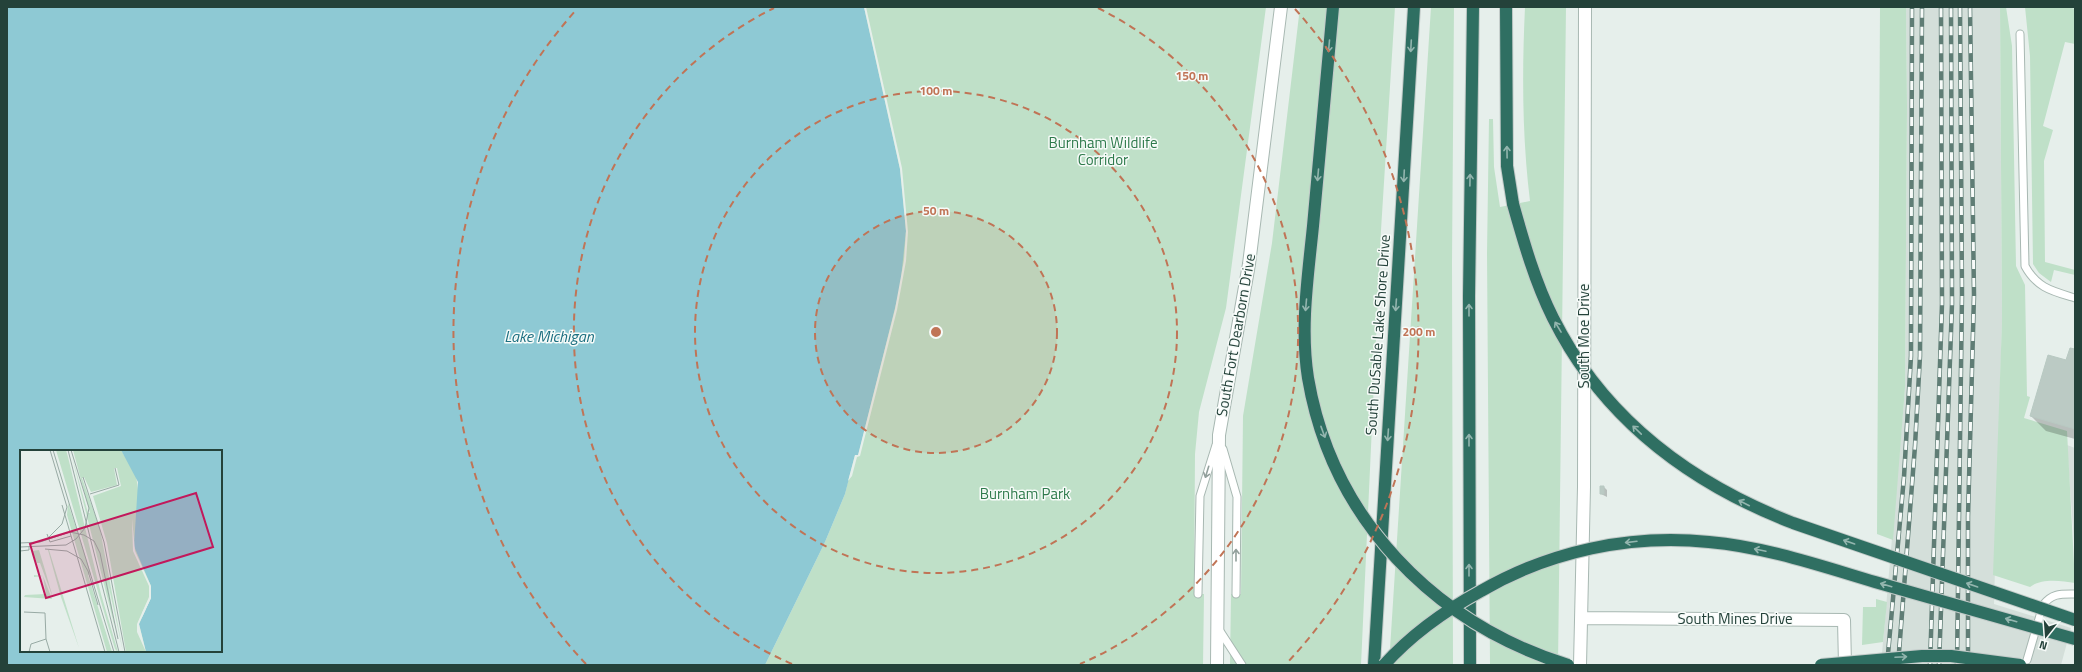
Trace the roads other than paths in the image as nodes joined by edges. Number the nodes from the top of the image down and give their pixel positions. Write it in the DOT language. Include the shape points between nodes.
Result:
graph roads {
  1 [pos="1281,7"];
  2 [pos="1333,7"];
  3 [pos="1414,7"];
  4 [pos="1473,7"];
  5 [pos="1506,7"];
  6 [pos="1585,7"];
  7 [pos="2020,34"];
  8 [pos="2075,298"];
  9 [pos="1219,435"];
  10 [pos="1198,594"];
  11 [pos="1236,594"];
  12 [pos="2075,594"];
  13 [pos="1582,618"];
  14 [pos="2075,620"];
  15 [pos="1218,627"];
  16 [pos="2075,639"];
  17 [pos="2024,662"];
  18 [pos="1217,665"];
  19 [pos="1242,665"];
  20 [pos="1374,665"];
  21 [pos="1384,665"];
  22 [pos="1470,665"];
  23 [pos="1568,665"];
  24 [pos="1580,665"];
  25 [pos="1821,665"];
  26 [pos="1845,665"];
  1 -- 9 [label="street, South Fort Dearborn Drive" via="1249,264"];
  2 -- 23 [label="highway, one-way, bridge" via="1304,324 1308,378 1322,430 1342,480 1370,526 1397,560 1428,590 1457,613 1519,648"];
  3 -- 20 [label="highway, South DuSable Lake Shore Drive, one-way"];
  22 -- 4 [label="highway, one-way" via="1469,296"];
  14 -- 5 [label="highway, one-way, bridge" via="1767,513 1717,489 1676,462 1639,432 1606,397 1577,358 1553,319 1534,274 1513,204 1507,166"];
  6 -- 13 [label="street, South Moe Drive"];
  7 -- 8 [label="lane" via="2025,266 2031,277 2040,285"];
  9 -- 10 [label="lane, one-way" via="1200,496"];
  11 -- 9 [label="lane, one-way" via="1236,497"];
  9 -- 15 [label="street, South Fort Dearborn Drive"];
  12 -- 17 [label="lane" via="2057,594 2043,604"];
  13 -- 24 [label="street, South Moe Drive"];
  13 -- 26 [label="street, South Mines Drive" via="1844,620"];
  15 -- 18 [label="street, South Fort Dearborn Drive"];
  15 -- 19 [label="lane"];
  16 -- 21 [label="highway, one-way, bridge" via="1784,555 1711,542 1671,539 1611,544 1571,553 1501,579 1460,602 1423,630"];
  25 -- 17 [label="highway, one-way, bridge" via="1922,656"];
}
